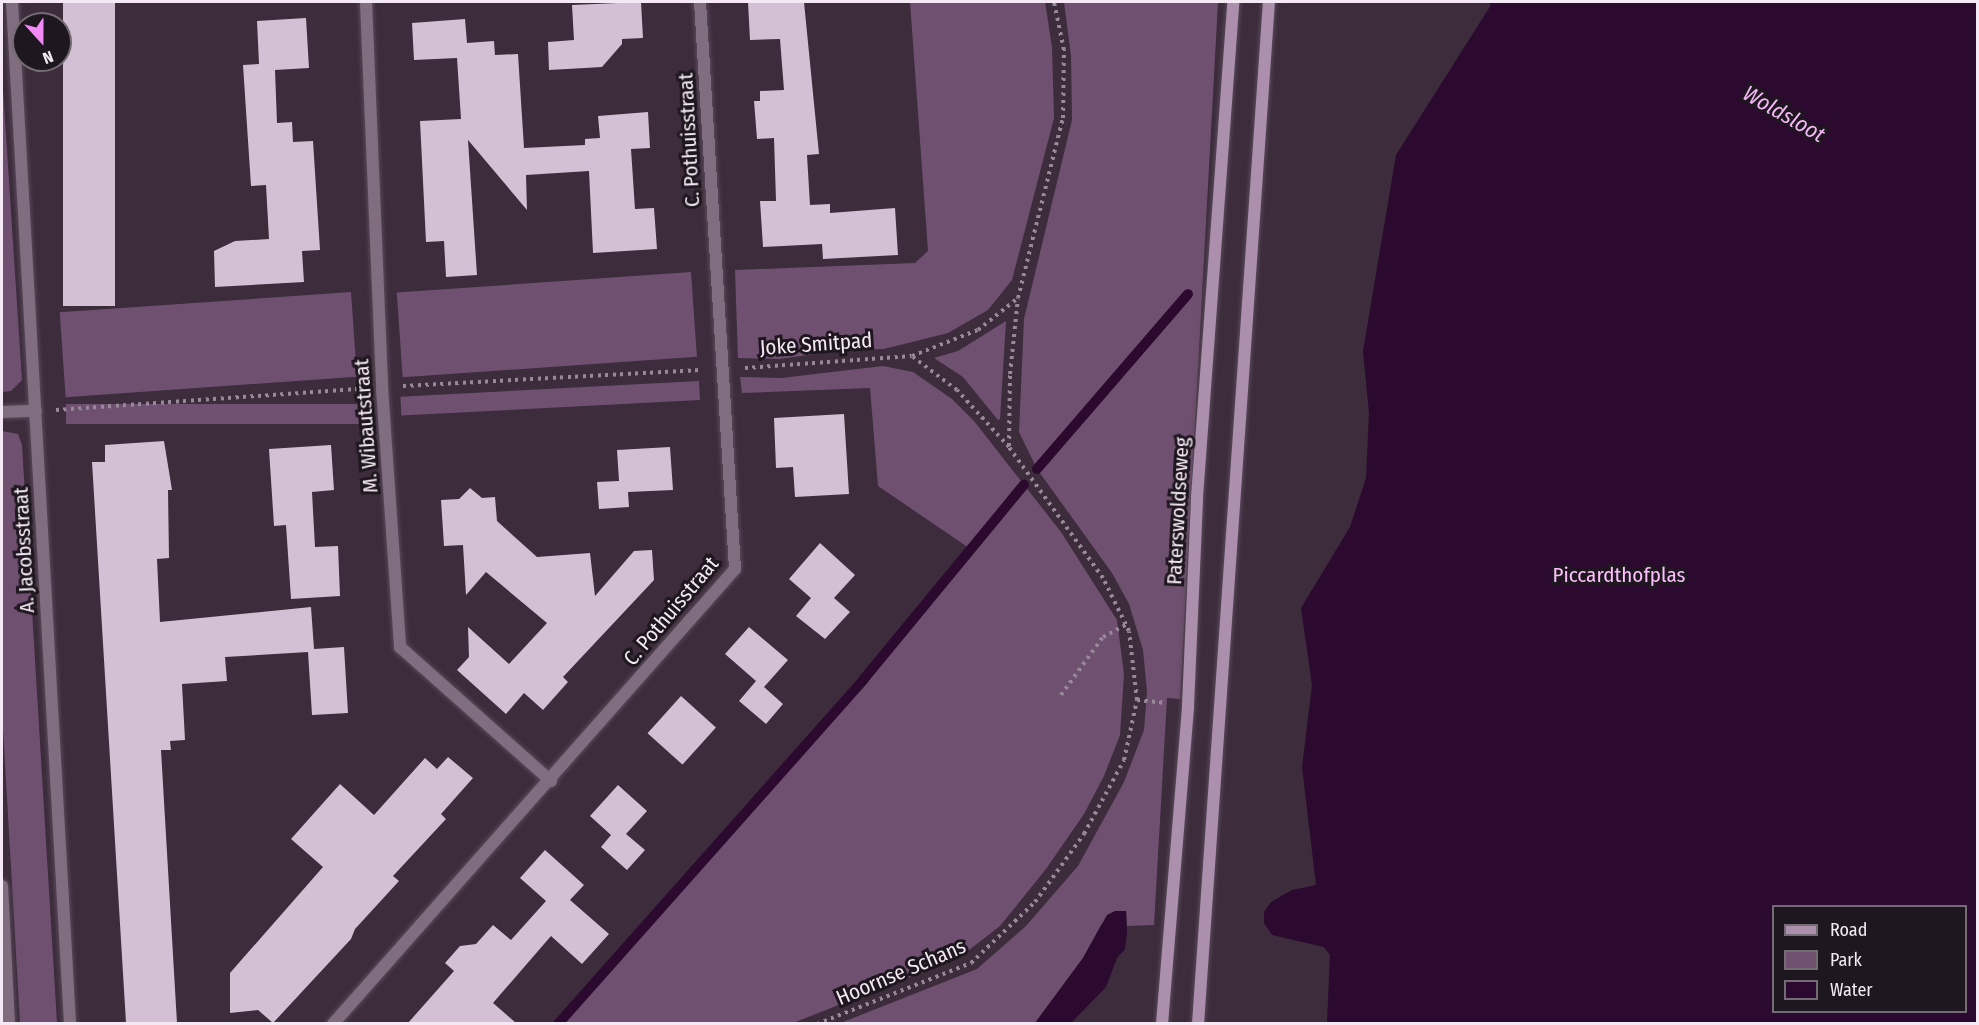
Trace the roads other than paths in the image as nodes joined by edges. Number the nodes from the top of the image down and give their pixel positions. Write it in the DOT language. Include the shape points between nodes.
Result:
graph roads {
  1 [pos="12,2"];
  2 [pos="366,2"];
  3 [pos="700,2"];
  4 [pos="1233,2"];
  5 [pos="1269,2"];
  6 [pos="36,411"];
  7 [pos="2,412"];
  8 [pos="551,780"];
  9 [pos="2,886"];
  10 [pos="9,1023"];
  11 [pos="70,1023"];
  12 [pos="333,1023"];
  13 [pos="1162,1023"];
  14 [pos="1198,1023"];
  1 -- 6 [label="street, A. Jacobsstraat"];
  2 -- 8 [label="street, M. Wibautstraat" via="382,388 400,647"];
  3 -- 8 [label="street, C. Pothuisstraat" via="735,569"];
  4 -- 13 [label="main road, Paterswoldseweg" via="1197,497 1188,706"];
  5 -- 14 [label="main road"];
  6 -- 7 [label="street"];
  6 -- 11 [label="street, A. Jacobsstraat"];
  8 -- 12 [label="street, C. Pothuisstraat"];
  9 -- 10 [label="street"];
}
